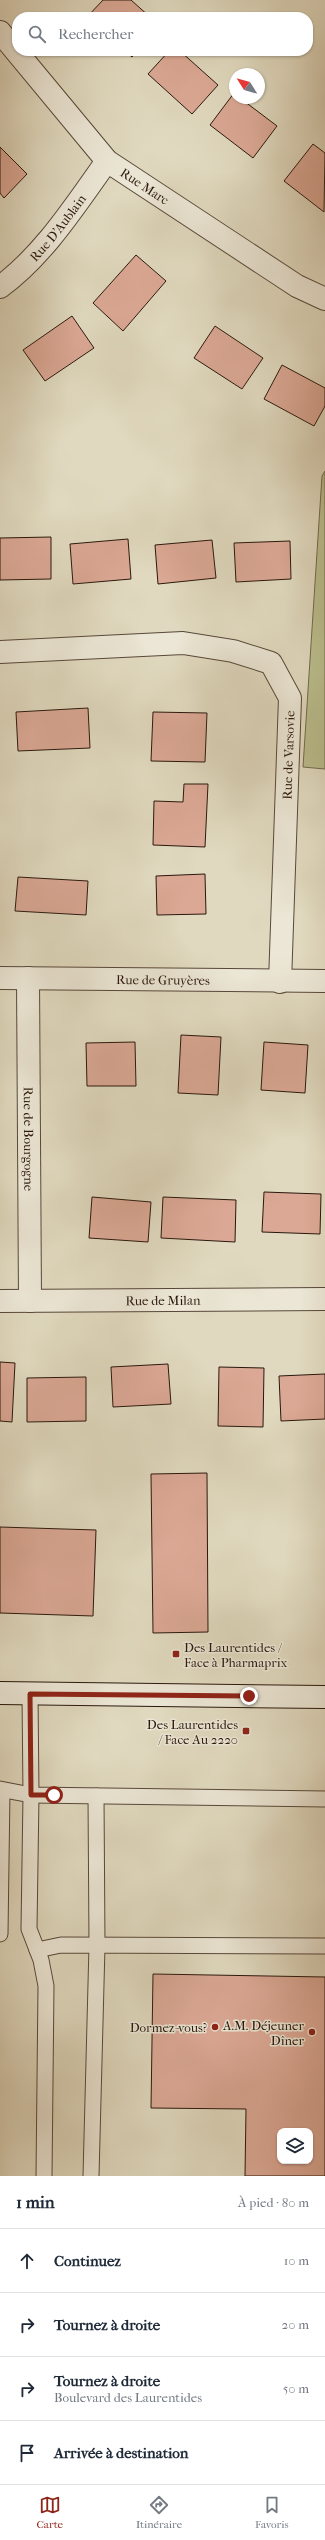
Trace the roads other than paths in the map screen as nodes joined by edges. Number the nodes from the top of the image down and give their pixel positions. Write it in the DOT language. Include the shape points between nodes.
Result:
graph roads {
  1 [pos="0,32"];
  2 [pos="12,46"];
  3 [pos="20,56"];
  4 [pos="107,161"];
  5 [pos="0,287"];
  6 [pos="325,299"];
  7 [pos="0,652"];
  8 [pos="0,978"];
  9 [pos="28,978"];
  10 [pos="325,981"];
  11 [pos="280,982"];
  12 [pos="325,1299"];
  13 [pos="0,1301"];
  14 [pos="30,1301"];
  15 [pos="0,1694"];
  16 [pos="30,1694"];
  17 [pos="325,1697"];
  18 [pos="1,1790"];
  19 [pos="31,1795"];
  20 [pos="96,1796"];
  21 [pos="325,1799"];
  22 [pos="0,1934"];
  23 [pos="97,1946"];
  24 [pos="325,1946"];
  25 [pos="37,1950"];
  26 [pos="44,2176"];
  27 [pos="91,2176"];
  1 -- 2 [label="street, Rue Marc"];
  3 -- 4 [label="street, Rue Marc"];
  4 -- 5 [label="street, Rue D'Aublain" via="57,230 14,277"];
  4 -- 6 [label="street, Rue Marc" via="297,286"];
  7 -- 11 [label="street, Rue de Varsovie" via="183,643 233,652 271,663 290,698"];
  8 -- 9 [label="street, Rue de Gruyères"];
  9 -- 11 [label="street, Rue de Gruyères"];
  9 -- 14 [label="street, Rue de Bourgogne"];
  10 -- 11 [label="street, Rue de Gruyères"];
  12 -- 14 [label="street, Rue de Milan"];
  13 -- 14 [label="street, Rue de Milan"];
  15 -- 16 [label="street"];
  16 -- 17 [label="street"];
  16 -- 19 [label="lane"];
  18 -- 19 [label="lane"];
  18 -- 22 [label="lane"];
  19 -- 20 [label="lane"];
  19 -- 25 [label="lane" via="29,1929"];
  20 -- 21 [label="lane"];
  20 -- 23 [label="lane"];
  23 -- 24 [label="lane"];
  23 -- 25 [label="lane" via="60,1945"];
  23 -- 27 [label="lane"];
  25 -- 26 [label="lane" via="46,1986"];
}
